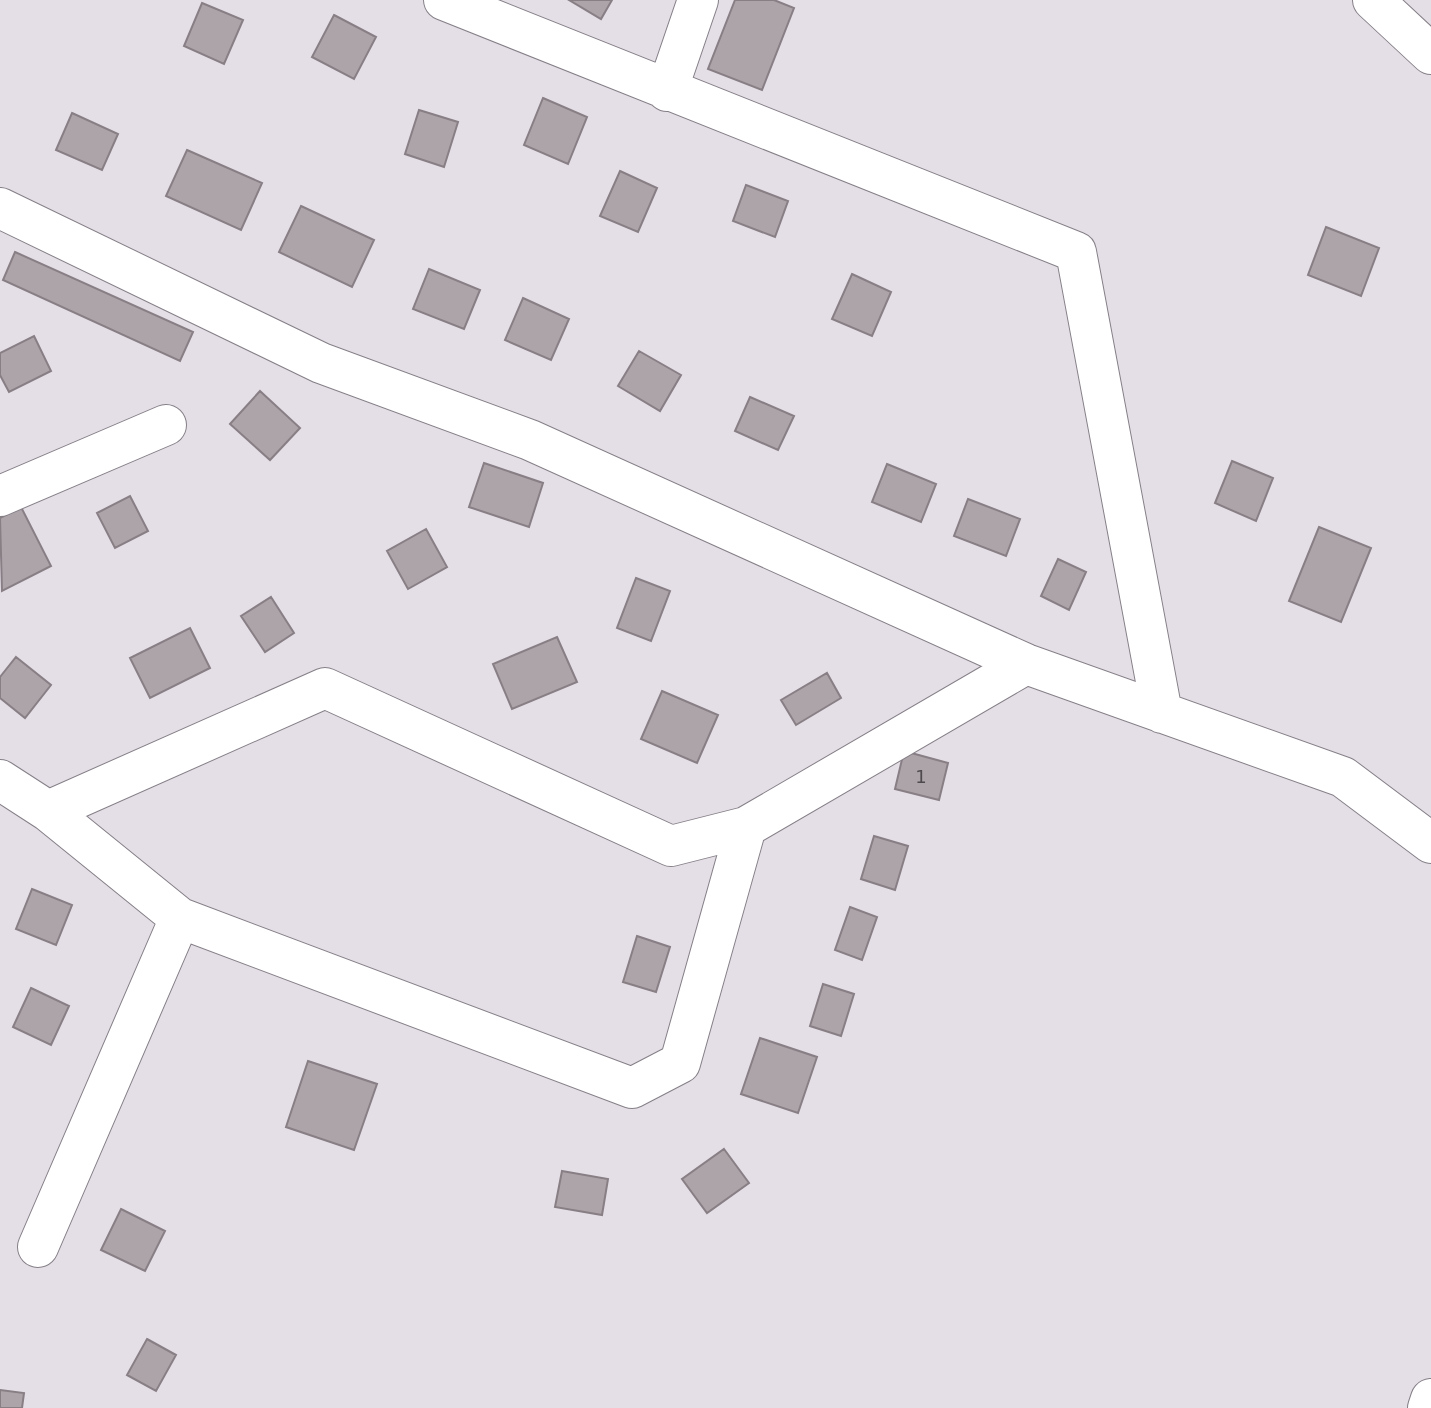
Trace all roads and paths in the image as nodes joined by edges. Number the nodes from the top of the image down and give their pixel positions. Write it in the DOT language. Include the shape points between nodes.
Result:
graph roads {
  1 [pos="444,0"];
  2 [pos="698,0"];
  3 [pos="1373,0"];
  4 [pos="1431,54"];
  5 [pos="667,91"];
  6 [pos="0,208"];
  7 [pos="166,425"];
  8 [pos="0,496"];
  9 [pos="1026,664"];
  10 [pos="1162,713"];
  11 [pos="0,780"];
  12 [pos="48,811"];
  13 [pos="746,827"];
  14 [pos="1431,843"];
  15 [pos="180,918"];
  16 [pos="38,1247"];
  17 [pos="1431,1399"];
  18 [pos="1428,1408"];
  1 -- 5 [label="street"];
  2 -- 5 [label="street"];
  3 -- 4 [label="street"];
  5 -- 10 [label="street" via="1076,252"];
  6 -- 9 [label="street" via="321,363 530,440"];
  7 -- 8 [label="street"];
  9 -- 10 [label="street"];
  9 -- 13 [label="street"];
  10 -- 14 [label="street" via="1343,777"];
  11 -- 12 [label="street"];
  12 -- 13 [label="street" via="325,688 671,846"];
  12 -- 15 [label="street"];
  13 -- 15 [label="street" via="680,1063 632,1088"];
  15 -- 16 [label="street"];
  17 -- 18 [label="street"];
}
